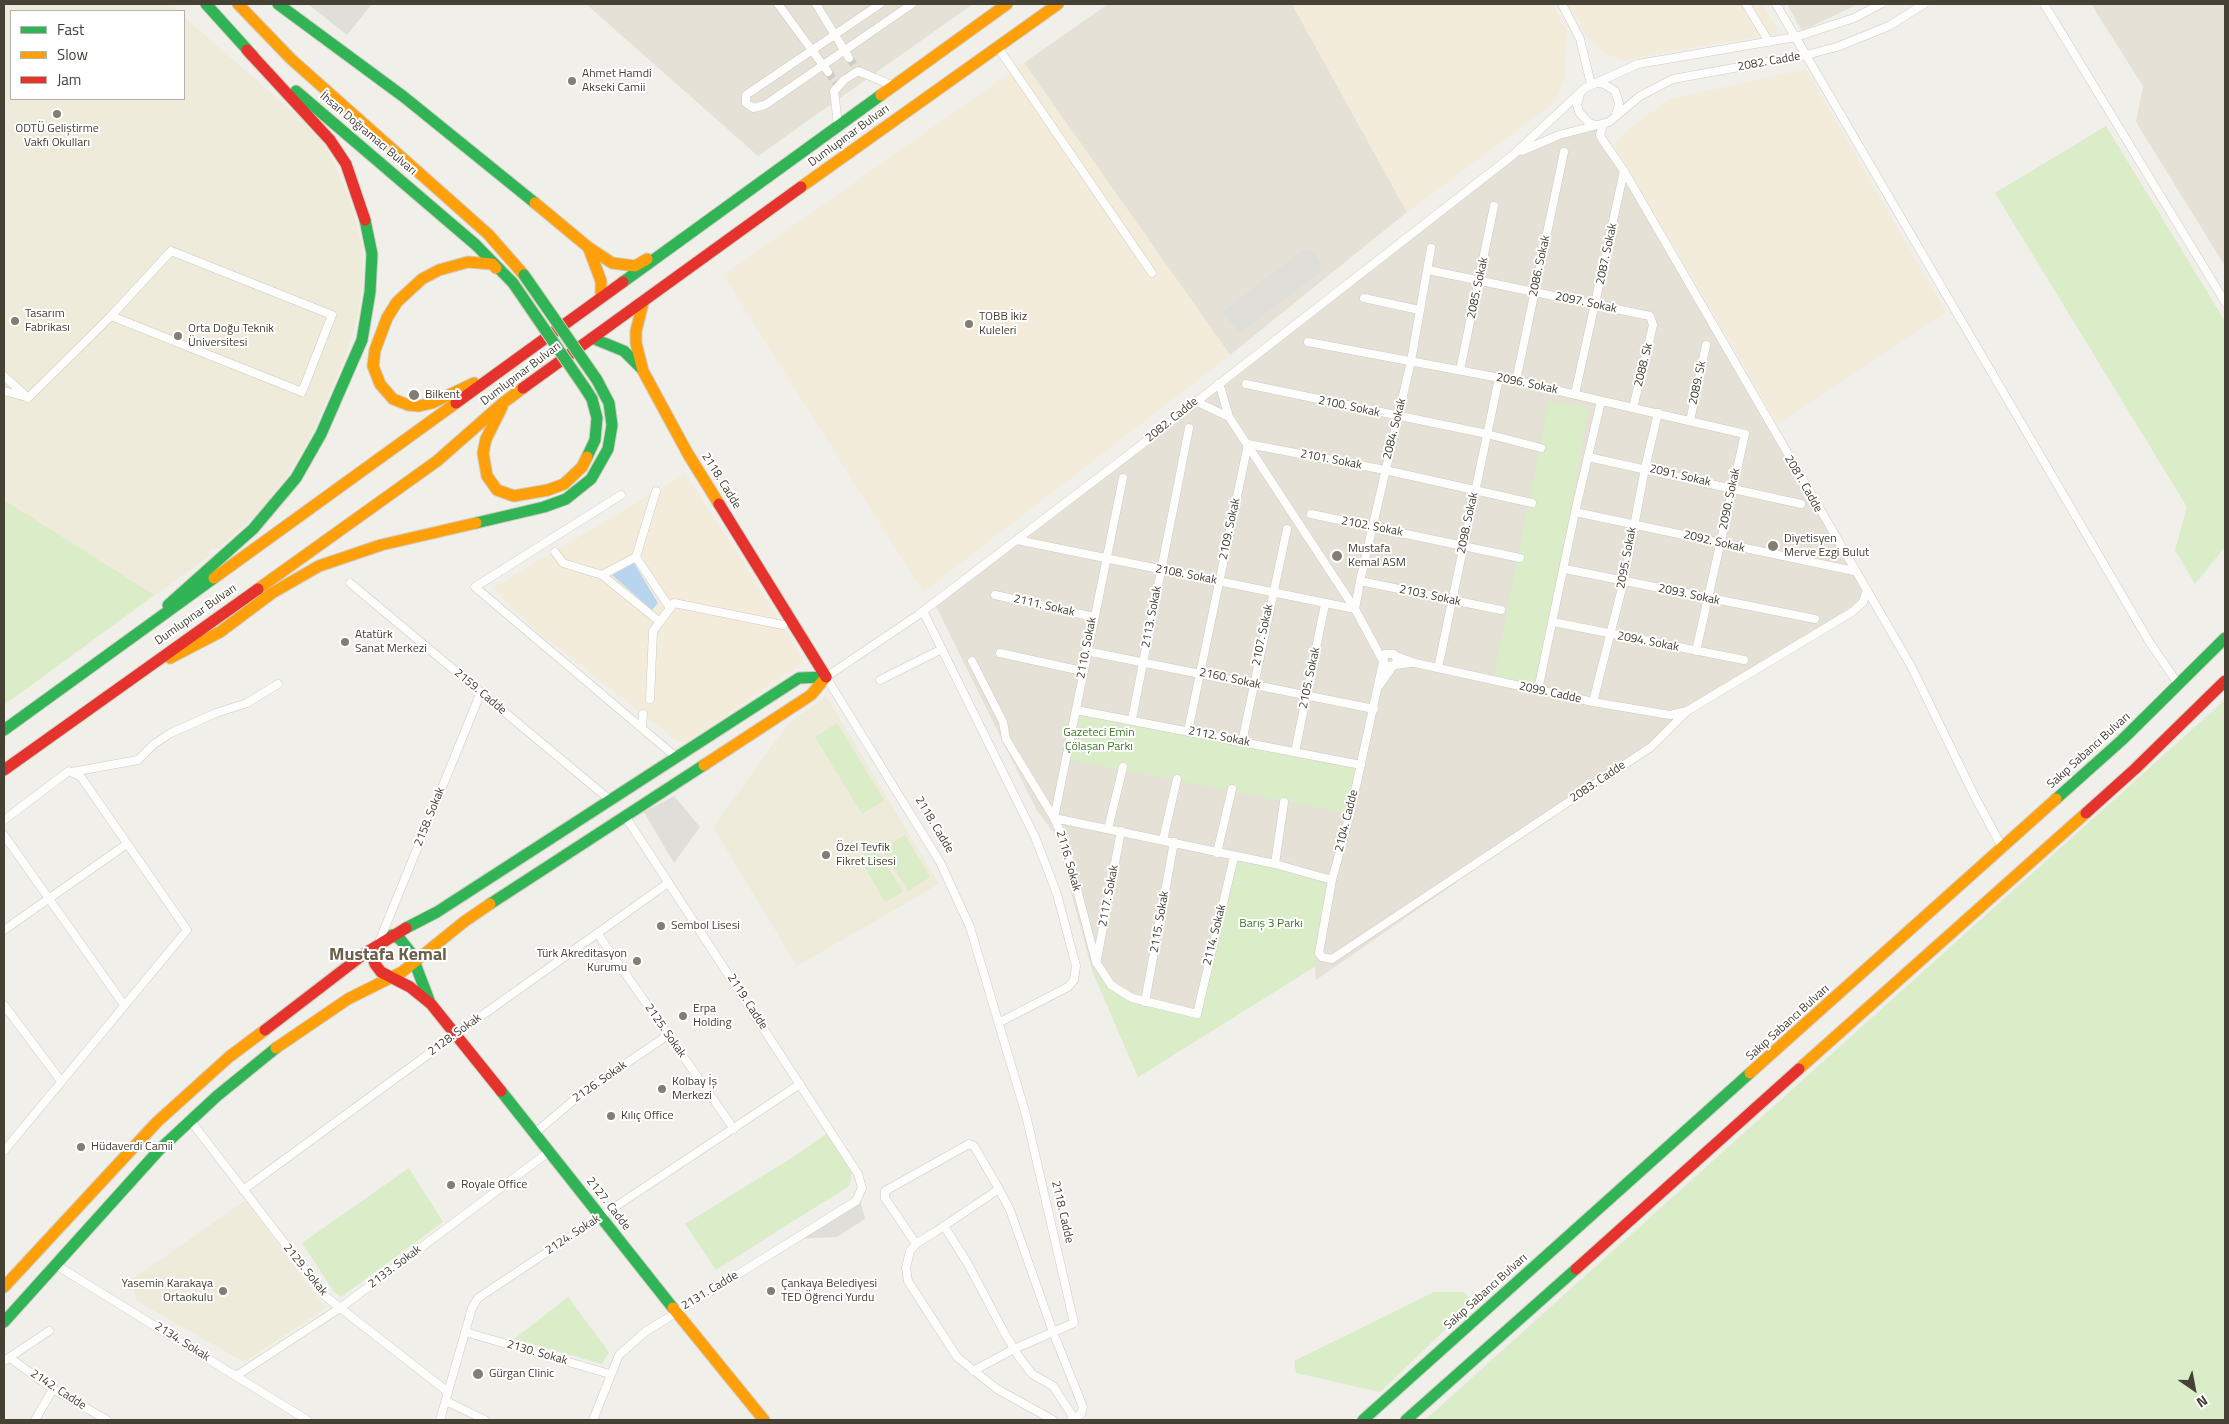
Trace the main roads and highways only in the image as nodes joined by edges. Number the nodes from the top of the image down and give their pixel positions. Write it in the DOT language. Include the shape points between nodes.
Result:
graph roads {
  1 [pos="206,4"];
  2 [pos="238,4"];
  3 [pos="1007,4"];
  4 [pos="1058,4"];
  5 [pos="280,6"];
  6 [pos="247,50"];
  7 [pos="675,244"];
  8 [pos="588,246"];
  9 [pos="513,283"];
  10 [pos="601,297"];
  11 [pos="643,303"];
  12 [pos="592,338"];
  13 [pos="513,362"];
  14 [pos="644,372"];
  15 [pos="504,403"];
  16 [pos="142,631"];
  17 [pos="2225,638"];
  18 [pos="134,676"];
  19 [pos="826,677"];
  20 [pos="2225,681"];
  21 [pos="4,730"];
  22 [pos="676,757"];
  23 [pos="4,770"];
  24 [pos="694,771"];
  25 [pos="610,800"];
  26 [pos="625,816"];
  27 [pos="392,935"];
  28 [pos="375,946"];
  29 [pos="415,962"];
  30 [pos="391,979"];
  31 [pos="431,1004"];
  32 [pos="4,1287"];
  33 [pos="4,1322"];
  34 [pos="764,1420"];
  35 [pos="1363,1420"];
  36 [pos="1406,1420"];
  1 -- 6 [label="main road, İhsan Doğramacı Bulvarı"];
  2 -- 18 [label="main road, bridge" via="263,32 488,234 524,275 596,380 609,403 612,425 608,449 591,479 566,499 381,545 319,566 272,593 220,632"];
  3 -- 7 [label="main road, Dumlupınar Bulvarı"];
  4 -- 11 [label="main road, Dumlupınar Bulvarı"];
  5 -- 8 [label="main road" via="404,97"];
  6 -- 9 [label="main road, İhsan Doğramacı Bulvarı" via="476,244"];
  6 -- 16 [label="main road" via="308,114 346,164 363,211 372,254 367,317 362,340 321,434 296,478 253,529"];
  7 -- 8 [label="main road" via="635,266 612,263"];
  7 -- 10 [label="main road, Dumlupınar Bulvarı"];
  8 -- 10 [label="main road" via="601,281"];
  9 -- 13 [label="main road" via="492,264 479,262 454,265 422,279 397,302 387,318 379,335 374,366 380,384 393,399 419,406 446,398"];
  9 -- 15 [label="main road, bridge" via="592,398 597,418 595,440 582,467 564,484 539,492 514,496 497,490 487,476 483,452"];
  10 -- 13 [label="main road, Dumlupınar Bulvarı"];
  11 -- 12 [label="main road, Dumlupınar Bulvarı"];
  11 -- 14 [label="main road" via="636,343"];
  12 -- 14 [label="main road" via="624,351"];
  12 -- 15 [label="main road, Dumlupınar Bulvarı"];
  13 -- 16 [label="main road, Dumlupınar Bulvarı"];
  14 -- 19 [label="main road, 2118. Cadde" via="688,454"];
  15 -- 18 [label="main road, Dumlupınar Bulvarı" via="436,461"];
  16 -- 21 [label="main road, Dumlupınar Bulvarı"];
  17 -- 35 [label="main road, Sakıp Sabancı Bulvarı" via="2179,685 2002,847"];
  18 -- 23 [label="main road, Dumlupınar Bulvarı"];
  19 -- 22 [label="main road" via="799,678"];
  19 -- 24 [label="main road" via="811,695"];
  20 -- 36 [label="main road" via="2135,768"];
  22 -- 24 [label="main road"];
  22 -- 25 [label="main road"];
  24 -- 26 [label="main road"];
  25 -- 26 [label="main road"];
  25 -- 27 [label="main road" via="437,912"];
  26 -- 29 [label="main road" via="465,921"];
  27 -- 28 [label="main road"];
  27 -- 29 [label="main road" via="404,943"];
  28 -- 30 [label="main road" via="377,968"];
  28 -- 32 [label="main road" via="188,1092"];
  29 -- 30 [label="main road"];
  29 -- 31 [label="main road, 2127. Cadde"];
  30 -- 31 [label="main road, 2127. Cadde" via="410,987"];
  30 -- 33 [label="main road" via="348,999 298,1031 190,1120"];
  31 -- 34 [label="main road, 2127. Cadde"];
}
